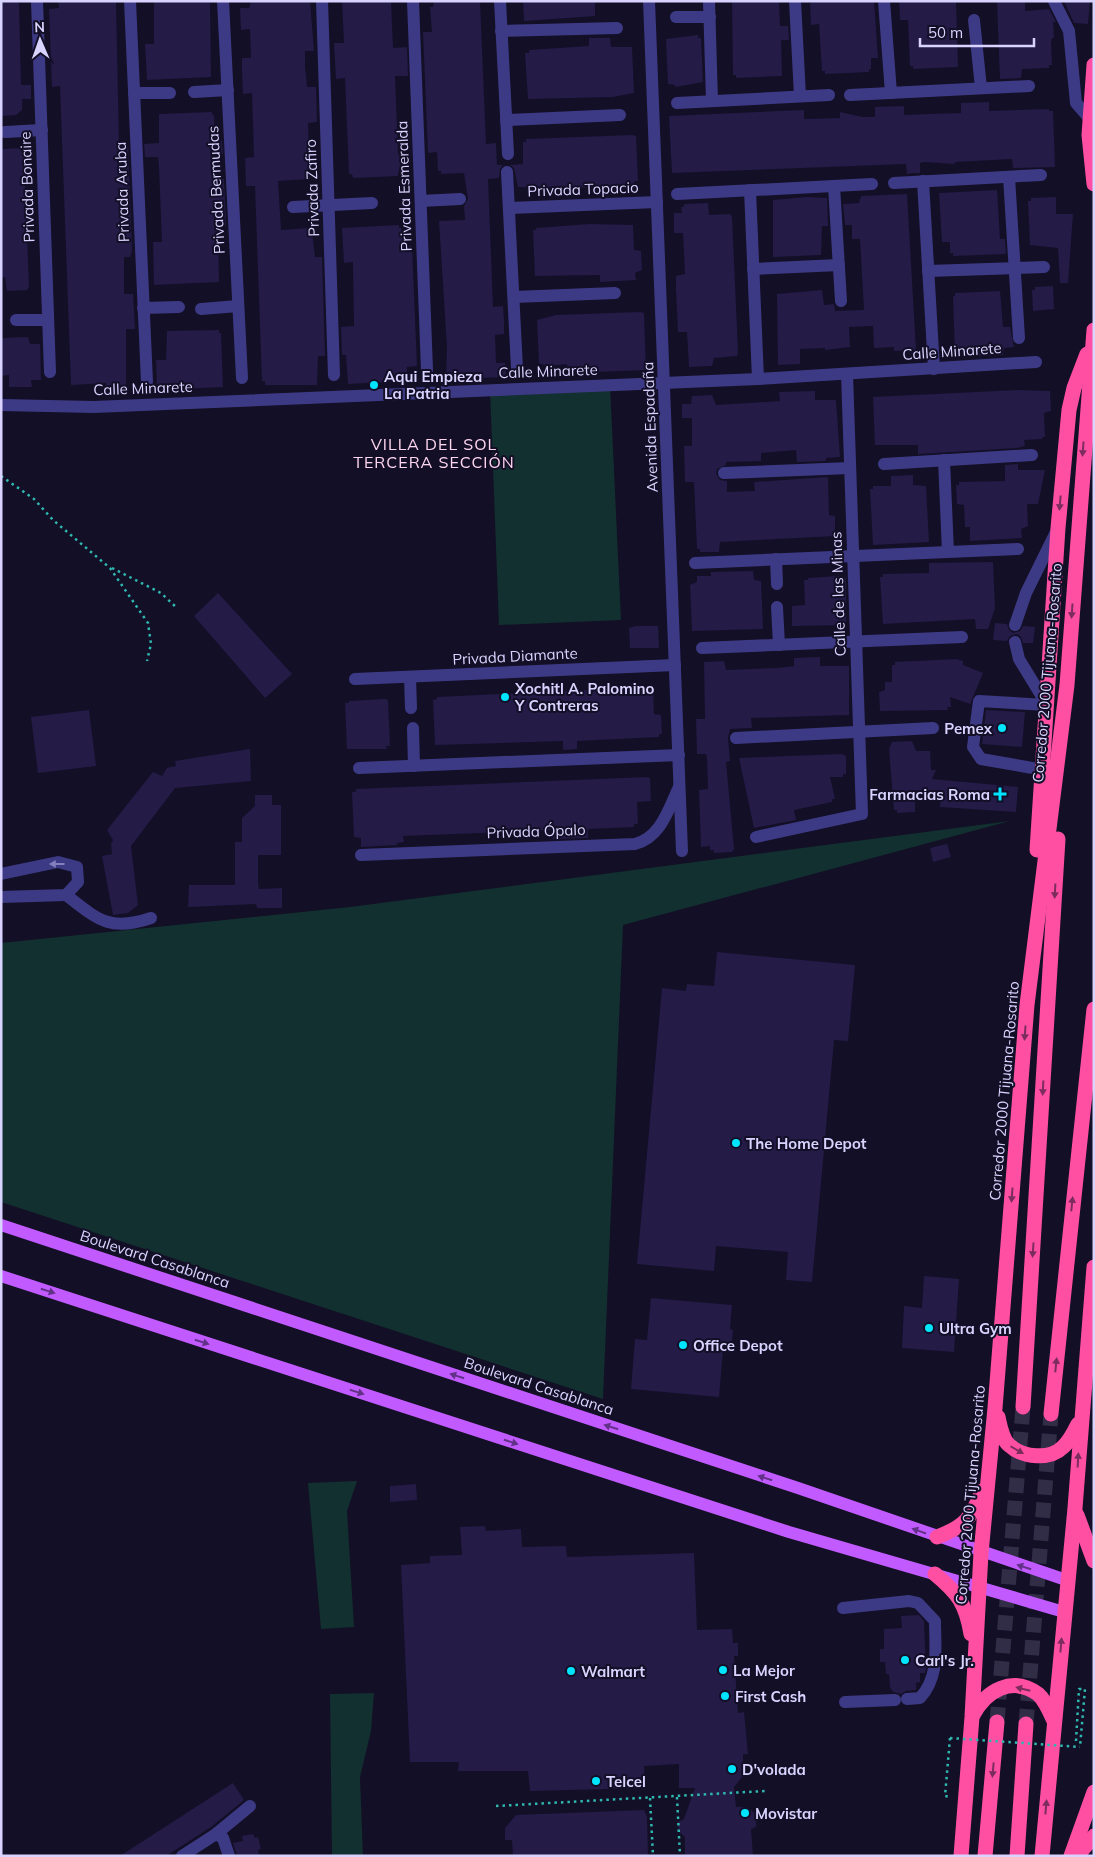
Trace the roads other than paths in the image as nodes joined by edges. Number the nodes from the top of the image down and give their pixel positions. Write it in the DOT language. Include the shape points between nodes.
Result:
graph roads {
  1 [pos="37,1"];
  2 [pos="130,1"];
  3 [pos="224,1"];
  4 [pos="322,1"];
  5 [pos="412,1"];
  6 [pos="500,1"];
  7 [pos="649,1"];
  8 [pos="709,1"];
  9 [pos="795,1"];
  10 [pos="884,1"];
  11 [pos="1054,1"];
  12 [pos="710,17"];
  13 [pos="676,18"];
  14 [pos="974,20"];
  15 [pos="617,28"];
  16 [pos="502,31"];
  17 [pos="1094,65"];
  18 [pos="1029,86"];
  19 [pos="980,88"];
  20 [pos="228,90"];
  21 [pos="194,92"];
  22 [pos="170,93"];
  23 [pos="891,93"];
  24 [pos="134,94"];
  25 [pos="829,95"];
  26 [pos="850,95"];
  27 [pos="800,96"];
  28 [pos="712,101"];
  29 [pos="677,103"];
  30 [pos="620,115"];
  31 [pos="1090,119"];
  32 [pos="506,120"];
  33 [pos="42,130"];
  34 [pos="5,132"];
  35 [pos="508,154"];
  36 [pos="508,172"];
  37 [pos="1041,175"];
  38 [pos="1009,177"];
  39 [pos="923,181"];
  40 [pos="894,183"];
  41 [pos="872,184"];
  42 [pos="1094,184"];
  43 [pos="834,186"];
  44 [pos="750,190"];
  45 [pos="677,194"];
  46 [pos="460,199"];
  47 [pos="420,201"];
  48 [pos="372,202"];
  49 [pos="657,202"];
  50 [pos="328,204"];
  51 [pos="293,207"];
  52 [pos="510,208"];
  53 [pos="839,264"];
  54 [pos="1044,267"];
  55 [pos="1014,268"];
  56 [pos="753,269"];
  57 [pos="928,271"];
  58 [pos="615,292"];
  59 [pos="514,296"];
  60 [pos="841,301"];
  61 [pos="238,306"];
  62 [pos="179,307"];
  63 [pos="143,308"];
  64 [pos="201,309"];
  65 [pos="16,320"];
  66 [pos="48,320"];
  67 [pos="1094,330"];
  68 [pos="1093,336"];
  69 [pos="1019,338"];
  70 [pos="1036,362"];
  71 [pos="517,369"];
  72 [pos="934,369"];
  73 [pos="427,370"];
  74 [pos="50,372"];
  75 [pos="334,374"];
  76 [pos="846,374"];
  77 [pos="242,378"];
  78 [pos="758,379"];
  79 [pos="147,382"];
  80 [pos="664,383"];
  81 [pos="1,405"];
  82 [pos="1032,455"];
  83 [pos="944,460"];
  84 [pos="884,464"];
  85 [pos="850,468"];
  86 [pos="724,472"];
  87 [pos="1058,528"];
  88 [pos="1018,549"];
  89 [pos="948,552"];
  90 [pos="853,556"];
  91 [pos="776,559"];
  92 [pos="695,563"];
  93 [pos="777,584"];
  94 [pos="778,608"];
  95 [pos="1015,625"];
  96 [pos="962,637"];
  97 [pos="856,642"];
  98 [pos="1015,642"];
  99 [pos="779,645"];
  100 [pos="702,648"];
  101 [pos="675,665"];
  102 [pos="410,677"];
  103 [pos="356,679"];
  104 [pos="1067,685"];
  105 [pos="1047,705"];
  106 [pos="412,708"];
  107 [pos="413,728"];
  108 [pos="933,728"];
  109 [pos="859,732"];
  110 [pos="736,738"];
  111 [pos="679,755"];
  112 [pos="414,766"];
  113 [pos="359,768"];
  114 [pos="1044,770"];
  115 [pos="680,785"];
  116 [pos="756,837"];
  117 [pos="682,851"];
  118 [pos="361,854"];
  119 [pos="1,874"];
  120 [pos="66,895"];
  121 [pos="1,897"];
  122 [pos="151,918"];
  123 [pos="1027,1005"];
  124 [pos="1094,1009"];
  125 [pos="1,1226"];
  126 [pos="1094,1267"];
  127 [pos="1,1276"];
  128 [pos="995,1408"];
  129 [pos="1023,1408"];
  130 [pos="1051,1414"];
  131 [pos="1080,1421"];
  132 [pos="990,1468"];
  133 [pos="1075,1508"];
  134 [pos="937,1537"];
  135 [pos="981,1553"];
  136 [pos="1094,1562"];
  137 [pos="935,1574"];
  138 [pos="1066,1580"];
  139 [pos="979,1587"];
  140 [pos="843,1608"];
  141 [pos="1064,1612"];
  142 [pos="975,1659"];
  143 [pos="845,1702"];
  144 [pos="972,1717"];
  145 [pos="997,1722"];
  146 [pos="1054,1722"];
  147 [pos="1026,1724"];
  148 [pos="1094,1794"];
  149 [pos="250,1806"];
  150 [pos="216,1834"];
  151 [pos="1094,1836"];
  152 [pos="182,1856"];
  153 [pos="229,1856"];
  154 [pos="961,1856"];
  155 [pos="985,1856"];
  156 [pos="1017,1856"];
  157 [pos="1042,1856"];
  158 [pos="1070,1856"];
  159 [pos="1078,1856"];
  1 -- 33 [label="street, Privada Bonaire"];
  2 -- 24 [label="street, Privada Aruba"];
  3 -- 20 [label="street, Privada Bermudas"];
  4 -- 50 [label="street, Privada Zafiro"];
  5 -- 47 [label="street, Privada Esmeralda"];
  6 -- 16 [label="street"];
  7 -- 49 [label="street, Avenida Espadaña"];
  8 -- 12 [label="street"];
  9 -- 27 [label="street"];
  10 -- 23 [label="street"];
  11 -- 31 [label="street" via="1069,31 1076,104"];
  12 -- 13 [label="street"];
  12 -- 28 [label="street"];
  14 -- 19 [label="street"];
  15 -- 16 [label="street"];
  16 -- 32 [label="street"];
  17 -- 31 [label="highway"];
  18 -- 19 [label="street"];
  19 -- 23 [label="street"];
  20 -- 21 [label="street"];
  20 -- 61 [label="street, Privada Bermudas"];
  22 -- 24 [label="street"];
  23 -- 26 [label="street"];
  24 -- 63 [label="street, Privada Aruba"];
  25 -- 27 [label="street"];
  27 -- 28 [label="street"];
  28 -- 29 [label="street"];
  30 -- 32 [label="street"];
  31 -- 42 [label="highway"];
  32 -- 35 [label="street"];
  33 -- 34 [label="street"];
  33 -- 66 [label="street, Privada Bonaire"];
  36 -- 52 [label="street, Privada Topacio"];
  37 -- 38 [label="street"];
  38 -- 39 [label="street"];
  38 -- 55 [label="street"];
  39 -- 40 [label="street"];
  39 -- 57 [label="street"];
  41 -- 43 [label="street"];
  43 -- 44 [label="street"];
  43 -- 53 [label="street"];
  44 -- 45 [label="street"];
  44 -- 56 [label="street"];
  46 -- 47 [label="street"];
  47 -- 73 [label="street, Privada Esmeralda"];
  48 -- 50 [label="street"];
  49 -- 52 [label="street, Privada Topacio"];
  49 -- 80 [label="street, Avenida Espadaña"];
  50 -- 51 [label="street"];
  50 -- 75 [label="street, Privada Zafiro"];
  52 -- 59 [label="street, Privada Topacio"];
  53 -- 56 [label="street"];
  53 -- 60 [label="street"];
  54 -- 55 [label="street"];
  55 -- 57 [label="street"];
  55 -- 69 [label="street"];
  56 -- 78 [label="street"];
  57 -- 72 [label="street"];
  58 -- 59 [label="street"];
  59 -- 71 [label="street, Privada Topacio"];
  61 -- 64 [label="street"];
  61 -- 77 [label="street, Privada Bermudas"];
  62 -- 63 [label="street"];
  63 -- 79 [label="street, Privada Aruba"];
  65 -- 66 [label="street"];
  66 -- 74 [label="street, Privada Bonaire"];
  67 -- 68 [label="highway, Corredor 2000 Tijuana-Rosarito"];
  68 -- 87 [label="highway, one-way" via="1069,410"];
  68 -- 104 [label="highway, Corredor 2000 Tijuana-Rosarito, one-way"];
  70 -- 72 [label="street, Calle Minarete"];
  72 -- 76 [label="street, Calle Minarete"];
  76 -- 78 [label="street, Calle Minarete"];
  76 -- 85 [label="street, Calle de las Minas"];
  78 -- 80 [label="street, Calle Minarete"];
  80 -- 81 [label="street, Calle Minarete" via="94,407"];
  80 -- 101 [label="street, Avenida Espadaña"];
  82 -- 83 [label="street"];
  83 -- 84 [label="street"];
  83 -- 89 [label="street"];
  85 -- 86 [label="street"];
  85 -- 90 [label="street, Calle de las Minas"];
  87 -- 95 [label="street" via="1026,593"];
  87 -- 105 [label="highway"];
  88 -- 89 [label="street"];
  89 -- 90 [label="street"];
  90 -- 91 [label="street"];
  90 -- 97 [label="street, Calle de las Minas"];
  91 -- 92 [label="street"];
  91 -- 93 [label="street"];
  94 -- 99 [label="street"];
  96 -- 97 [label="street"];
  97 -- 99 [label="street"];
  97 -- 109 [label="street, Calle de las Minas"];
  98 -- 105 [label="street" via="1019,659"];
  99 -- 100 [label="street"];
  101 -- 102 [label="street, Privada Diamante"];
  101 -- 111 [label="street, Avenida Espadaña"];
  102 -- 103 [label="street, Privada Diamante"];
  102 -- 106 [label="street"];
  104 -- 123 [label="highway, Corredor 2000 Tijuana-Rosarito"];
  104 -- 129 [label="highway, one-way"];
  105 -- 114 [label="highway"];
  105 -- 114 [label="street" via="979,701 973,747 981,759"];
  107 -- 112 [label="street"];
  108 -- 109 [label="street"];
  109 -- 110 [label="street"];
  109 -- 116 [label="street, Calle de las Minas" via="862,814"];
  111 -- 112 [label="street"];
  111 -- 115 [label="street, Avenida Espadaña"];
  112 -- 113 [label="street"];
  114 -- 123 [label="highway"];
  115 -- 117 [label="street, Avenida Espadaña"];
  115 -- 118 [label="street, Privada Ópalo" via="658,829 648,840 635,844"];
  120 -- 119 [label="street, one-way" via="78,882 77,867 58,862"];
  120 -- 121 [label="street"];
  120 -- 122 [label="street" via="100,921 131,925"];
  123 -- 128 [label="highway, Corredor 2000 Tijuana-Rosarito, one-way"];
  130 -- 124 [label="highway, one-way"];
  134 -- 125 [label="main road, Boulevard Casablanca, one-way"];
  126 -- 131 [label="highway"];
  127 -- 137 [label="main road, one-way" via="757,1522"];
  128 -- 131 [label="highway, one-way" via="1009,1445 1035,1456 1051,1454 1062,1448"];
  128 -- 132 [label="highway, Corredor 2000 Tijuana-Rosarito"];
  133 -- 131 [label="highway, one-way"];
  132 -- 134 [label="highway" via="976,1507 966,1521 956,1530"];
  132 -- 135 [label="highway, Corredor 2000 Tijuana-Rosarito"];
  133 -- 136 [label="highway"];
  133 -- 138 [label="highway"];
  134 -- 135 [label="main road, Boulevard Casablanca"];
  138 -- 135 [label="main road, Boulevard Casablanca, one-way"];
  135 -- 139 [label="highway, Corredor 2000 Tijuana-Rosarito"];
  137 -- 139 [label="main road"];
  137 -- 142 [label="highway" via="964,1605"];
  138 -- 141 [label="highway"];
  139 -- 141 [label="main road"];
  139 -- 142 [label="highway, Corredor 2000 Tijuana-Rosarito"];
  140 -- 143 [label="street" via="909,1601 918,1603 935,1621 933,1680 920,1698"];
  146 -- 141 [label="highway, one-way"];
  142 -- 144 [label="highway, Corredor 2000 Tijuana-Rosarito"];
  146 -- 144 [label="highway, one-way" via="1038,1694 1024,1687 1008,1686 995,1690 982,1700"];
  144 -- 154 [label="highway, Corredor 2000 Tijuana-Rosarito"];
  145 -- 155 [label="highway, one-way"];
  157 -- 146 [label="highway, one-way"];
  147 -- 156 [label="highway"];
  148 -- 158 [label="highway"];
  149 -- 150 [label="street"];
  150 -- 152 [label="street"];
  150 -- 153 [label="street" via="223,1838"];
  151 -- 159 [label="highway"];
}
